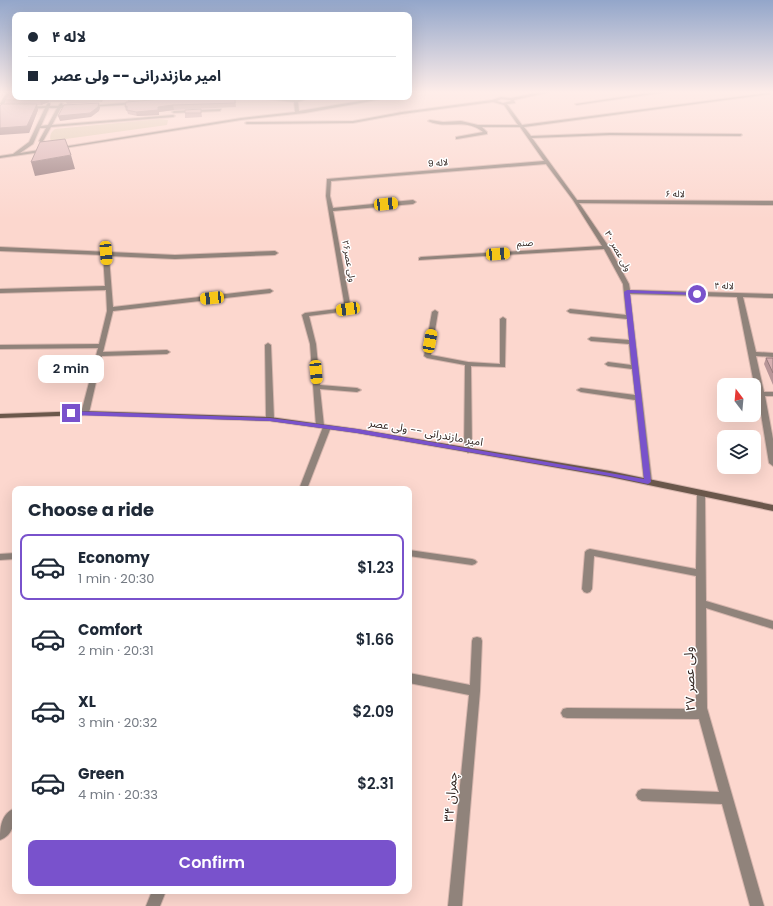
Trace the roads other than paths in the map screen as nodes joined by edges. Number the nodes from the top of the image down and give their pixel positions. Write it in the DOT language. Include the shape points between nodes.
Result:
graph roads {
  1 [pos="35,134"];
  2 [pos="45,134"];
  3 [pos="147,134"];
  4 [pos="479,134"];
  5 [pos="529,134"];
  6 [pos="603,134"];
  7 [pos="646,134"];
  8 [pos="740,135"];
  9 [pos="531,137"];
  10 [pos="457,138"];
  11 [pos="53,149"];
  12 [pos="14,155"];
  13 [pos="0,157"];
  14 [pos="548,162"];
  15 [pos="329,180"];
  16 [pos="576,201"];
  17 [pos="413,202"];
  18 [pos="773,203"];
  19 [pos="331,210"];
  20 [pos="606,247"];
  21 [pos="0,249"];
  22 [pos="106,253"];
  23 [pos="275,253"];
  24 [pos="421,259"];
  25 [pos="108,288"];
  26 [pos="0,291"];
  27 [pos="270,291"];
  28 [pos="627,292"];
  29 [pos="740,295"];
  30 [pos="773,296"];
  31 [pos="110,309"];
  32 [pos="570,311"];
  33 [pos="435,312"];
  34 [pos="630,317"];
  35 [pos="503,319"];
  36 [pos="591,339"];
  37 [pos="632,342"];
  38 [pos="268,345"];
  39 [pos="101,346"];
  40 [pos="0,347"];
  41 [pos="167,352"];
  42 [pos="100,354"];
  43 [pos="752,354"];
  44 [pos="773,355"];
  45 [pos="468,364"];
  46 [pos="608,364"];
  47 [pos="635,367"];
  48 [pos="757,378"];
  49 [pos="317,387"];
  50 [pos="357,390"];
  51 [pos="581,390"];
  52 [pos="761,394"];
  53 [pos="773,394"];
  54 [pos="638,398"];
  55 [pos="761,399"];
  56 [pos="85,413"];
  57 [pos="0,416"];
  58 [pos="270,420"];
  59 [pos="324,427"];
  60 [pos="468,450"];
  61 [pos="773,463"];
  62 [pos="648,482"];
  63 [pos="304,486"];
  64 [pos="701,493"];
  65 [pos="773,508"];
  66 [pos="412,553"];
  67 [pos="12,556"];
  68 [pos="0,557"];
  69 [pos="472,562"];
  70 [pos="701,573"];
  71 [pos="587,589"];
  72 [pos="701,602"];
  73 [pos="773,625"];
  74 [pos="477,641"];
  75 [pos="412,679"];
  76 [pos="475,691"];
  77 [pos="567,713"];
  78 [pos="703,714"];
  79 [pos="642,795"];
  80 [pos="726,798"];
  81 [pos="12,818"];
  82 [pos="0,834"];
  83 [pos="158,894"];
  84 [pos="153,906"];
  85 [pos="454,906"];
  86 [pos="757,906"];
  1 -- 12 [label="street" via="31,143"];
  2 -- 11 [label="street" via="41,142"];
  3 -- 11 [label="street"];
  4 -- 10 [label="street"];
  5 -- 9 [label="street, ولی عصر ۳۰"];
  6 -- 9 [label="street"];
  7 -- 8 [label="street"];
  9 -- 14 [label="street, ولی عصر ۳۰"];
  11 -- 12 [label="street"];
  12 -- 13 [label="street"];
  14 -- 15 [label="street, لاله 9"];
  14 -- 16 [label="street, ولی عصر ۳۰"];
  15 -- 19 [label="street, ولی عصر۲۶" via="328,196"];
  16 -- 18 [label="street, لاله ۶"];
  16 -- 20 [label="street, ولی عصر ۳۰"];
  17 -- 19 [label="street"];
  19 -- 49 [label="street, ولی عصر۲۶" via="348,309 305,315 313,344"];
  20 -- 24 [label="street, صنم"];
  20 -- 28 [label="street, ولی عصر ۳۰" via="626,284"];
  21 -- 22 [label="street"];
  22 -- 23 [label="street" via="175,257"];
  22 -- 25 [label="street"];
  25 -- 26 [label="street"];
  25 -- 31 [label="street"];
  27 -- 31 [label="street"];
  28 -- 29 [label="street, لاله ۴"];
  28 -- 34 [label="street, ولی عصر ۳۰"];
  29 -- 30 [label="street, لاله ۴"];
  29 -- 43 [label="street"];
  31 -- 39 [label="street"];
  32 -- 34 [label="street"];
  33 -- 45 [label="street" via="427,356"];
  34 -- 37 [label="street, ولی عصر ۳۰"];
  35 -- 45 [label="street" via="503,366"];
  36 -- 37 [label="street"];
  37 -- 47 [label="street, ولی عصر ۳۰"];
  38 -- 58 [label="street"];
  39 -- 40 [label="street"];
  39 -- 42 [label="street"];
  41 -- 42 [label="street"];
  42 -- 56 [label="street"];
  43 -- 44 [label="street"];
  43 -- 48 [label="street"];
  45 -- 60 [label="street"];
  46 -- 47 [label="street"];
  47 -- 54 [label="street, ولی عصر ۳۰"];
  49 -- 50 [label="street"];
  49 -- 59 [label="street, ولی عصر۲۶"];
  51 -- 54 [label="street"];
  52 -- 53 [label="street"];
  54 -- 62 [label="street, ولی عصر ۳۰"];
  55 -- 61 [label="street"];
  56 -- 57 [label="main road, امیر مازندرانی -- ولی عصر"];
  56 -- 58 [label="main road, امیر مازندرانی -- ولی عصر"];
  58 -- 59 [label="main road, امیر مازندرانی -- ولی عصر"];
  59 -- 60 [label="main road, امیر مازندرانی -- ولی عصر"];
  59 -- 63 [label="street"];
  60 -- 62 [label="main road, امیر مازندرانی -- ولی عصر"];
  62 -- 64 [label="main road, امیر مازندرانی -- ولی عصر"];
  64 -- 65 [label="main road, امیر مازندرانی -- ولی عصر"];
  64 -- 70 [label="street, ولی عصر ۲۷"];
  66 -- 69 [label="street"];
  67 -- 68 [label="street"];
  70 -- 71 [label="street" via="590,552"];
  70 -- 72 [label="street, ولی عصر ۲۷"];
  72 -- 73 [label="street"];
  72 -- 78 [label="street, ولی عصر ۲۷"];
  74 -- 76 [label="street, چمران ۳۴"];
  75 -- 76 [label="street"];
  76 -- 85 [label="street, چمران ۳۴"];
  77 -- 78 [label="street"];
  78 -- 80 [label="street, ولی عصر ۲۷"];
  79 -- 80 [label="street"];
  80 -- 86 [label="street, ولی عصر ۲۷"];
  81 -- 82 [label="street"];
  83 -- 84 [label="street"];
}
